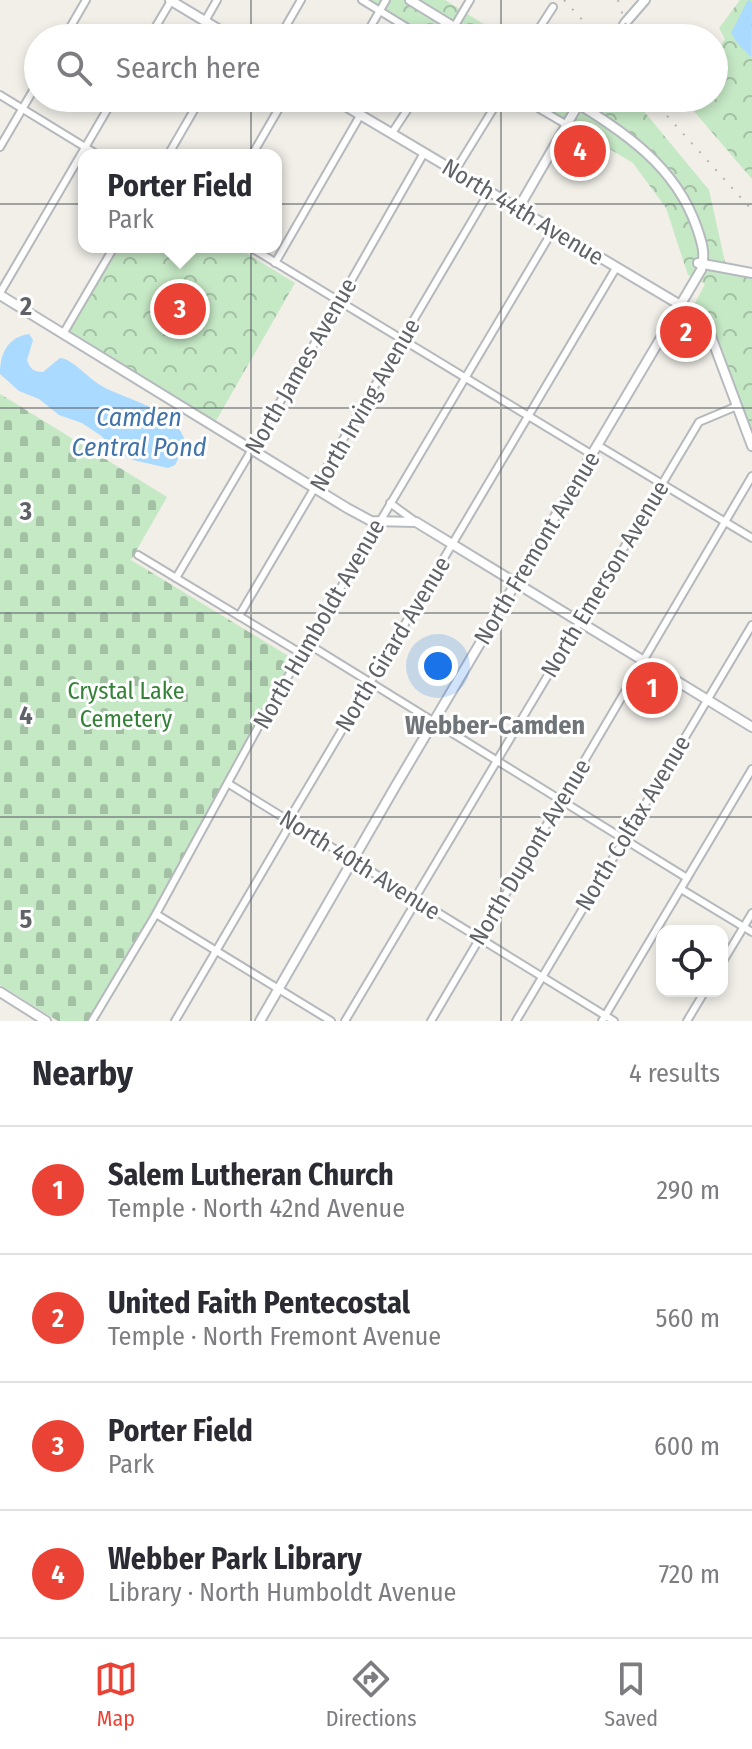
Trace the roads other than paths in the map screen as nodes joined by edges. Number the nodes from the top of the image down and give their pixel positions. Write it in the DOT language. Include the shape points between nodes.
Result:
graph roads {
  1 [pos="86,0"];
  2 [pos="170,0"];
  3 [pos="217,0"];
  4 [pos="301,0"];
  5 [pos="362,0"];
  6 [pos="386,0"];
  7 [pos="410,0"];
  8 [pos="470,0"];
  9 [pos="645,0"];
  10 [pos="553,7"];
  11 [pos="380,11"];
  12 [pos="205,21"];
  13 [pos="72,24"];
  14 [pos="157,24"];
  15 [pos="210,24"];
  16 [pos="287,24"];
  17 [pos="372,24"];
  18 [pos="401,24"];
  19 [pos="449,24"];
  20 [pos="456,24"];
  21 [pos="542,24"];
  22 [pos="624,24"];
  23 [pos="0,95"];
  24 [pos="24,106"];
  25 [pos="22,109"];
  26 [pos="27,112"];
  27 [pos="106,112"];
  28 [pos="193,112"];
  29 [pos="277,112"];
  30 [pos="357,112"];
  31 [pos="406,112"];
  32 [pos="491,112"];
  33 [pos="545,112"];
  34 [pos="575,112"];
  35 [pos="596,112"];
  36 [pos="361,114"];
  37 [pos="567,125"];
  38 [pos="392,133"];
  39 [pos="0,147"];
  40 [pos="85,147"];
  41 [pos="88,149"];
  42 [pos="171,149"];
  43 [pos="255,149"];
  44 [pos="424,153"];
  45 [pos="78,159"];
  46 [pos="455,171"];
  47 [pos="489,192"];
  48 [pos="518,209"];
  49 [pos="553,230"];
  50 [pos="282,251"];
  51 [pos="110,253"];
  52 [pos="259,253"];
  53 [pos="281,253"];
  54 [pos="275,263"];
  55 [pos="700,263"];
  56 [pos="616,268"];
  57 [pos="752,273"];
  58 [pos="0,294"];
  59 [pos="339,302"];
  60 [pos="682,305"];
  61 [pos="63,334"];
  62 [pos="403,341"];
  63 [pos="466,379"];
  64 [pos="737,406"];
  65 [pos="527,416"];
  66 [pos="599,446"];
  67 [pos="752,446"];
  68 [pos="252,450"];
  69 [pos="591,454"];
  70 [pos="752,476"];
  71 [pos="661,484"];
  72 [pos="315,489"];
  73 [pos="390,503"];
  74 [pos="379,522"];
  75 [pos="416,522"];
  76 [pos="725,522"];
  77 [pos="752,538"];
  78 [pos="452,543"];
  79 [pos="138,555"];
  80 [pos="176,578"];
  81 [pos="516,583"];
  82 [pos="239,616"];
  83 [pos="580,621"];
  84 [pos="752,625"];
  85 [pos="308,644"];
  86 [pos="302,654"];
  87 [pos="644,661"];
  88 [pos="370,682"];
  89 [pos="706,699"];
  90 [pos="433,721"];
  91 [pos="752,727"];
  92 [pos="496,761"];
  93 [pos="752,769"];
  94 [pos="229,784"];
  95 [pos="561,800"];
  96 [pos="291,823"];
  97 [pos="624,838"];
  98 [pos="353,860"];
  99 [pos="687,878"];
  100 [pos="681,889"];
  101 [pos="416,899"];
  102 [pos="752,913"];
  103 [pos="156,914"];
  104 [pos="744,927"];
  105 [pos="752,932"];
  106 [pos="478,938"];
  107 [pos="216,950"];
  108 [pos="728,953"];
  109 [pos="542,977"];
  110 [pos="279,989"];
  111 [pos="0,992"];
  112 [pos="701,997"];
  113 [pos="603,1018"];
  114 [pos="46,1021"];
  115 [pos="92,1021"];
  116 [pos="175,1021"];
  117 [pos="260,1021"];
  118 [pos="331,1021"];
  119 [pos="345,1021"];
  120 [pos="431,1021"];
  121 [pos="516,1021"];
  122 [pos="614,1021"];
  123 [pos="687,1021"];
  1 -- 13 [label="street"];
  2 -- 12 [label="street"];
  2 -- 14 [label="street"];
  3 -- 12 [label="street"];
  4 -- 16 [label="street"];
  5 -- 11 [label="street"];
  6 -- 11 [label="street"];
  7 -- 19 [label="street"];
  8 -- 20 [label="street"];
  9 -- 22 [label="street"];
  10 -- 21 [label="street"];
  11 -- 17 [label="street"];
  11 -- 18 [label="street"];
  12 -- 15 [label="street"];
  23 -- 25 [label="street"];
  24 -- 25 [label="street"];
  25 -- 39 [label="street"];
  26 -- 40 [label="street"];
  27 -- 40 [label="street"];
  28 -- 42 [label="street"];
  29 -- 43 [label="street"];
  30 -- 36 [label="street, North 44th Avenue"];
  31 -- 38 [label="street"];
  32 -- 46 [label="street"];
  33 -- 37 [label="street"];
  34 -- 37 [label="street"];
  35 -- 55 [label="street" via="662,167 687,204 703,248"];
  36 -- 38 [label="street, North 44th Avenue"];
  36 -- 50 [label="street"];
  37 -- 48 [label="street"];
  38 -- 44 [label="street, North 44th Avenue"];
  40 -- 41 [label="street"];
  44 -- 46 [label="street, North 44th Avenue"];
  44 -- 59 [label="street, North James Avenue"];
  45 -- 58 [label="street"];
  46 -- 47 [label="street, North 44th Avenue"];
  47 -- 48 [label="street, North 44th Avenue"];
  47 -- 62 [label="street, North Irving Avenue"];
  48 -- 49 [label="street, North 44th Avenue"];
  49 -- 56 [label="street, North 44th Avenue"];
  49 -- 63 [label="street, North Humboldt Avenue"];
  51 -- 61 [label="street"];
  52 -- 54 [label="street"];
  53 -- 54 [label="street"];
  54 -- 59 [label="street"];
  55 -- 57 [label="street"];
  55 -- 60 [label="street, North Fremont Avenue"];
  56 -- 60 [label="street, North 44th Avenue"];
  56 -- 65 [label="street, North Girard Avenue"];
  58 -- 61 [label="street"];
  59 -- 62 [label="street"];
  59 -- 68 [label="street, North James Avenue"];
  60 -- 64 [label="street, North 44th Avenue" via="709,331"];
  60 -- 66 [label="street, North Fremont Avenue"];
  61 -- 68 [label="street"];
  62 -- 63 [label="street"];
  62 -- 72 [label="street, North Irving Avenue"];
  63 -- 65 [label="street"];
  63 -- 73 [label="street, North Humboldt Avenue"];
  64 -- 67 [label="street"];
  64 -- 71 [label="street, North Emerson Avenue" via="699,422"];
  65 -- 69 [label="street"];
  65 -- 78 [label="street, North Girard Avenue"];
  66 -- 69 [label="street, North Fremont Avenue"];
  66 -- 71 [label="street"];
  68 -- 72 [label="street"];
  68 -- 80 [label="street, North James Avenue"];
  69 -- 81 [label="street, North Fremont Avenue"];
  70 -- 76 [label="street, North Dupont Avenue"];
  71 -- 76 [label="street"];
  71 -- 83 [label="street, North Emerson Avenue"];
  72 -- 74 [label="street"];
  72 -- 82 [label="street, North Irving Avenue"];
  73 -- 74 [label="street, North Humboldt Avenue"];
  73 -- 75 [label="street"];
  74 -- 75 [label="street"];
  74 -- 85 [label="street, North Humboldt Avenue"];
  75 -- 78 [label="street"];
  76 -- 77 [label="street"];
  76 -- 87 [label="street, North Dupont Avenue"];
  78 -- 81 [label="street"];
  78 -- 88 [label="street, North Girard Avenue"];
  79 -- 80 [label="street"];
  80 -- 82 [label="street"];
  81 -- 83 [label="street"];
  81 -- 90 [label="street, North Fremont Avenue"];
  82 -- 86 [label="street"];
  83 -- 87 [label="street"];
  83 -- 92 [label="street, North Emerson Avenue"];
  84 -- 89 [label="street, North Colfax Avenue"];
  85 -- 86 [label="street, North Humboldt Avenue"];
  85 -- 88 [label="street"];
  86 -- 94 [label="street, North Humboldt Avenue"];
  87 -- 89 [label="street"];
  87 -- 95 [label="street, North Dupont Avenue"];
  88 -- 90 [label="street"];
  88 -- 96 [label="street, North Girard Avenue"];
  89 -- 91 [label="street"];
  89 -- 97 [label="street, North Colfax Avenue"];
  90 -- 92 [label="street"];
  90 -- 98 [label="street, North Fremont Avenue"];
  92 -- 95 [label="street"];
  92 -- 101 [label="street, North Emerson Avenue"];
  93 -- 99 [label="street"];
  94 -- 96 [label="street, North 40th Avenue"];
  94 -- 103 [label="street, North Humboldt Avenue"];
  95 -- 97 [label="street"];
  95 -- 106 [label="street, North Dupont Avenue"];
  96 -- 98 [label="street, North 40th Avenue"];
  96 -- 107 [label="street, North Girard Avenue"];
  97 -- 99 [label="street"];
  97 -- 109 [label="street, North Colfax Avenue"];
  98 -- 101 [label="street, North 40th Avenue"];
  98 -- 110 [label="street, North Fremont Avenue"];
  99 -- 100 [label="street"];
  100 -- 104 [label="street"];
  100 -- 113 [label="street"];
  101 -- 106 [label="street, North 40th Avenue"];
  101 -- 119 [label="street, North Emerson Avenue"];
  102 -- 104 [label="street"];
  103 -- 107 [label="street"];
  103 -- 115 [label="street, North Humboldt Avenue"];
  104 -- 105 [label="street"];
  104 -- 108 [label="street"];
  106 -- 109 [label="street, North 40th Avenue"];
  106 -- 120 [label="street, North Dupont Avenue"];
  107 -- 110 [label="street"];
  107 -- 116 [label="street, North Girard Avenue"];
  109 -- 113 [label="street, North 40th Avenue"];
  109 -- 121 [label="street, North Colfax Avenue"];
  110 -- 117 [label="street, North Fremont Avenue"];
  110 -- 118 [label="street"];
  111 -- 114 [label="street"];
  112 -- 123 [label="street"];
  113 -- 122 [label="street, North 40th Avenue"];
}
